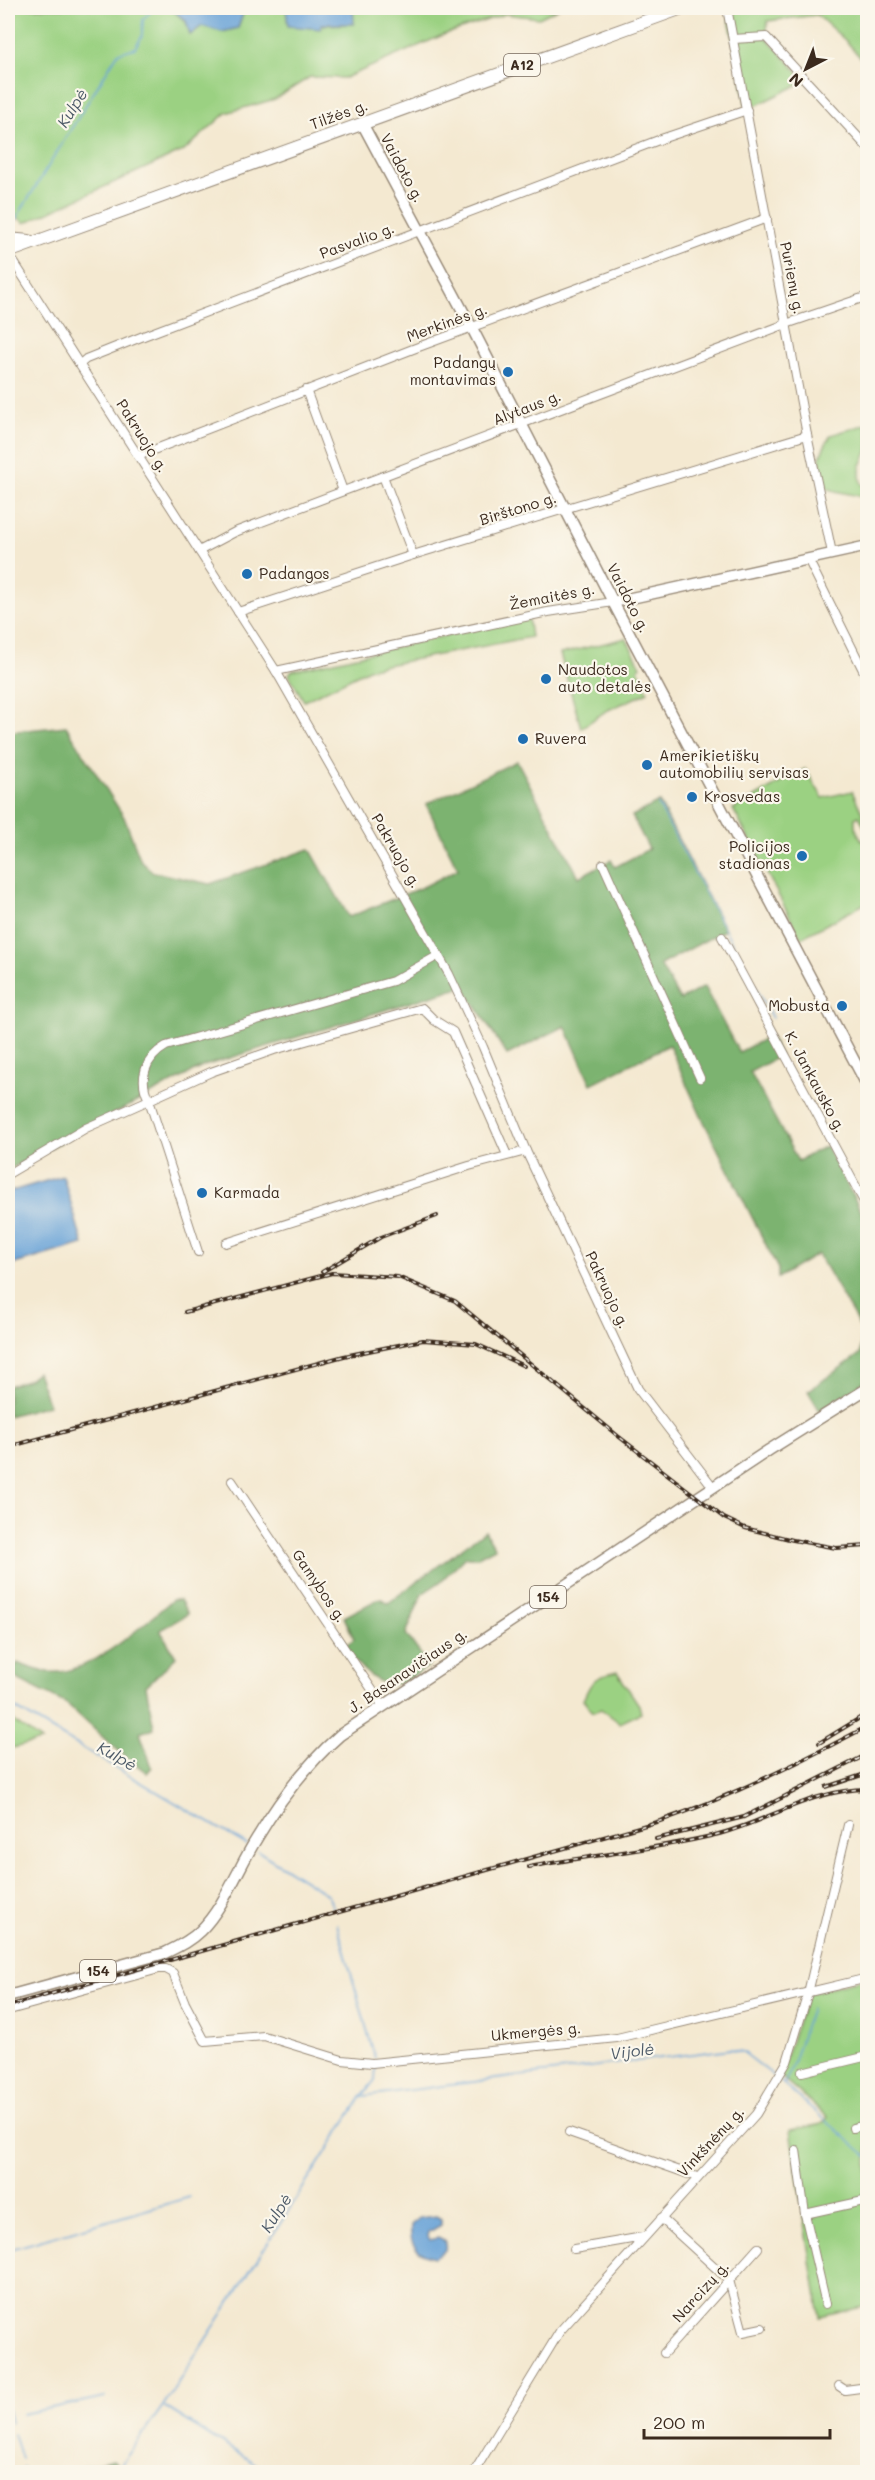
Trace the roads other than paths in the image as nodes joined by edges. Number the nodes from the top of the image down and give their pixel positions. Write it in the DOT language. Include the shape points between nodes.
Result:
graph roads {
  1 [pos="681,8"];
  2 [pos="727,8"];
  3 [pos="733,39"];
  4 [pos="747,110"];
  5 [pos="362,123"];
  6 [pos="867,148"];
  7 [pos="767,218"];
  8 [pos="419,232"];
  9 [pos="8,239"];
  10 [pos="36,241"];
  11 [pos="8,252"];
  12 [pos="867,296"];
  13 [pos="786,324"];
  14 [pos="472,328"];
  15 [pos="80,364"];
  16 [pos="306,390"];
  17 [pos="522,424"];
  18 [pos="807,435"];
  19 [pos="138,456"];
  20 [pos="383,476"];
  21 [pos="343,492"];
  22 [pos="566,509"];
  23 [pos="867,546"];
  24 [pos="199,551"];
  25 [pos="832,553"];
  26 [pos="413,555"];
  27 [pos="808,559"];
  28 [pos="613,602"];
  29 [pos="238,612"];
  30 [pos="276,671"];
  31 [pos="867,680"];
  32 [pos="603,864"];
  33 [pos="722,937"];
  34 [pos="439,955"];
  35 [pos="700,1078"];
  36 [pos="867,1087"];
  37 [pos="149,1100"];
  38 [pos="526,1151"];
  39 [pos="507,1155"];
  40 [pos="8,1174"];
  41 [pos="867,1209"];
  42 [pos="226,1243"];
  43 [pos="198,1252"];
  44 [pos="867,1388"];
  45 [pos="232,1481"];
  46 [pos="713,1487"];
  47 [pos="383,1706"];
  48 [pos="848,1825"];
  49 [pos="867,1978"];
  50 [pos="808,1993"];
  51 [pos="8,1996"];
  52 [pos="14,2009"];
  53 [pos="867,2056"];
  54 [pos="802,2072"];
  55 [pos="867,2125"];
  56 [pos="853,2128"];
  57 [pos="569,2132"];
  58 [pos="796,2150"];
  59 [pos="697,2177"];
  60 [pos="866,2200"];
  61 [pos="867,2212"];
  62 [pos="805,2214"];
  63 [pos="661,2218"];
  64 [pos="644,2237"];
  65 [pos="758,2248"];
  66 [pos="574,2249"];
  67 [pos="729,2280"];
  68 [pos="826,2304"];
  69 [pos="762,2328"];
  70 [pos="664,2353"];
  71 [pos="839,2386"];
  72 [pos="867,2387"];
  73 [pos="474,2472"];
  1 -- 5 [label="highway, Tilžės g. / A12"];
  2 -- 3 [label="street, Purienų g."];
  3 -- 4 [label="street, Purienų g."];
  3 -- 6 [label="street" via="766,37"];
  4 -- 7 [label="street, Purienų g."];
  4 -- 8 [label="street, Pasvalio g."];
  5 -- 8 [label="main road, Vaidoto g."];
  5 -- 10 [label="highway, Tilžės g. / A12"];
  7 -- 13 [label="street, Purienų g."];
  7 -- 14 [label="street, Merkinės g."];
  8 -- 14 [label="main road, Vaidoto g."];
  8 -- 15 [label="street, Pasvalio g." via="146,335"];
  9 -- 10 [label="highway"];
  10 -- 11 [label="highway, Tilžės g. / A12"];
  11 -- 15 [label="street, Pakruojo g."];
  12 -- 13 [label="street, Alytaus g."];
  13 -- 17 [label="street, Alytaus g."];
  13 -- 18 [label="street, Purienų g."];
  14 -- 16 [label="street, Merkinės g."];
  14 -- 17 [label="main road, Vaidoto g."];
  15 -- 19 [label="street, Pakruojo g."];
  16 -- 19 [label="street, Merkinės g."];
  16 -- 21 [label="street"];
  17 -- 20 [label="street, Alytaus g."];
  17 -- 22 [label="main road, Vaidoto g."];
  18 -- 22 [label="street, Birštono g."];
  18 -- 25 [label="street, Purienų g."];
  19 -- 24 [label="street, Pakruojo g."];
  20 -- 21 [label="street, Alytaus g."];
  20 -- 26 [label="street"];
  21 -- 24 [label="street, Alytaus g." via="235,532"];
  22 -- 26 [label="street, Birštono g."];
  22 -- 28 [label="main road, Vaidoto g."];
  23 -- 25 [label="main road, Žemaitės g."];
  24 -- 29 [label="street, Pakruojo g."];
  25 -- 27 [label="main road, Žemaitės g."];
  26 -- 29 [label="street, Birštono g."];
  27 -- 28 [label="main road, Žemaitės g."];
  27 -- 31 [label="street"];
  28 -- 30 [label="street, Žemaitės g." via="548,612"];
  28 -- 36 [label="main road, Vaidoto g."];
  29 -- 30 [label="street, Pakruojo g."];
  30 -- 34 [label="street, Pakruojo g."];
  32 -- 35 [label="street"];
  33 -- 41 [label="street, K. Jankausko g."];
  34 -- 37 [label="street" via="393,981 166,1046 153,1055 144,1072"];
  34 -- 38 [label="street, Pakruojo g."];
  37 -- 39 [label="street" via="274,1050 422,1008 453,1032"];
  37 -- 40 [label="street" via="86,1128"];
  37 -- 43 [label="street"];
  38 -- 39 [label="street"];
  38 -- 46 [label="street, Pakruojo g." via="638,1389"];
  39 -- 42 [label="street"];
  44 -- 46 [label="main road, J. Basanavičiaus g. / 154"];
  45 -- 47 [label="street, Gamybos g."];
  46 -- 47 [label="main road, J. Basanavičiaus g. / 154"];
  47 -- 51 [label="main road, J. Basanavičiaus g. / 154" via="317,1755 257,1837 213,1916 199,1932 165,1953"];
  48 -- 50 [label="street, Vinkšnėnų g."];
  49 -- 50 [label="street, Ukmergės g."];
  50 -- 52 [label="street, Ukmergės g." via="617,2038 376,2063 342,2060 264,2036 205,2041 173,1973 166,1969"];
  50 -- 59 [label="street, Vinkšnėnų g." via="793,2048 756,2114"];
  53 -- 54 [label="street"];
  55 -- 56 [label="street"];
  57 -- 59 [label="street"];
  58 -- 62 [label="street"];
  59 -- 63 [label="street, Vinkšnėnų g."];
  60 -- 61 [label="street"];
  60 -- 62 [label="street"];
  62 -- 68 [label="street"];
  63 -- 64 [label="street, Vinkšnėnų g."];
  63 -- 67 [label="street"];
  64 -- 66 [label="street"];
  64 -- 73 [label="street, Vinkšnėnų g." via="560,2331"];
  65 -- 67 [label="street, Narcizų g."];
  67 -- 69 [label="street" via="743,2332"];
  67 -- 70 [label="street, Narcizų g."];
  71 -- 72 [label="street" via="844,2390"];
}
